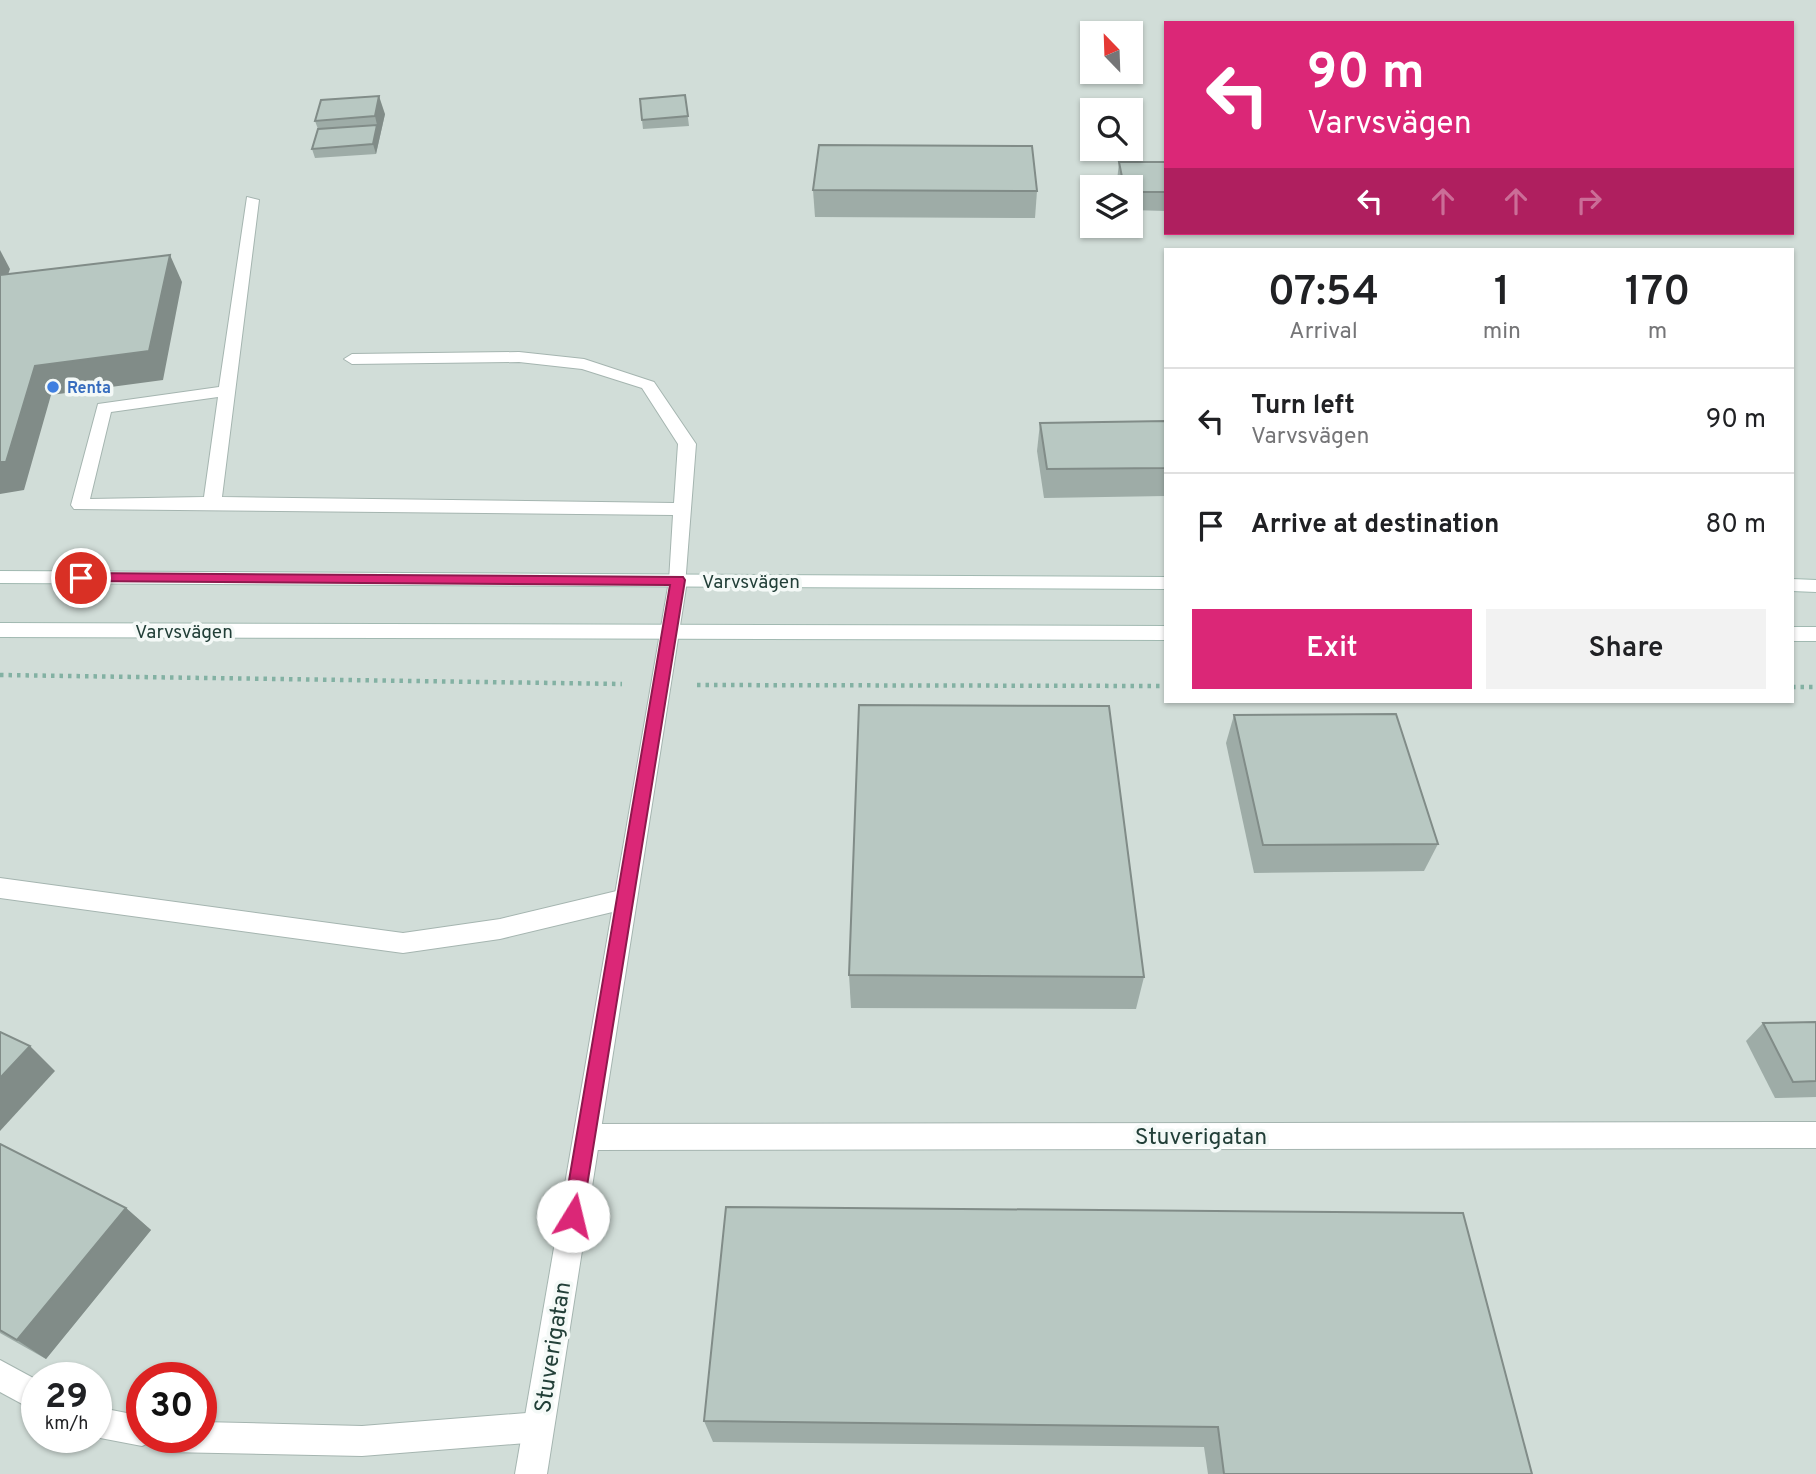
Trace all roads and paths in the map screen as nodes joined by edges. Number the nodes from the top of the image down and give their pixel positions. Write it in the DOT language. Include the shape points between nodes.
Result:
graph roads {
  1 [pos="252,200"];
  2 [pos="352,359"];
  3 [pos="227,391"];
  4 [pos="212,503"];
  5 [pos="682,509"];
  6 [pos="0,577"];
  7 [pos="678,580"];
  8 [pos="1164,583"];
  9 [pos="1794,586"];
  10 [pos="1816,586"];
  11 [pos="0,630"];
  12 [pos="669,633"];
  13 [pos="1164,633"];
  14 [pos="1794,634"];
  15 [pos="1816,634"];
  16 [pos="0,675"];
  17 [pos="660,685"];
  18 [pos="1164,686"];
  19 [pos="1794,687"];
  20 [pos="1816,687"];
  21 [pos="0,888"];
  22 [pos="625,899"];
  23 [pos="1816,1135"];
  24 [pos="587,1137"];
  25 [pos="0,1375"];
  26 [pos="21,1387"];
  27 [pos="539,1427"];
  28 [pos="217,1438"];
  29 [pos="531,1474"];
  1 -- 3 [label="main road"];
  2 -- 5 [label="main road, Stuverigatan" via="519,357 584,364 648,385 687,444"];
  3 -- 4 [label="main road"];
  3 -- 4 [label="main road" via="104,408 80,505"];
  4 -- 5 [label="main road"];
  5 -- 7 [label="main road, Stuverigatan"];
  6 -- 7 [label="main road, Varvsvägen"];
  7 -- 8 [label="main road, Varvsvägen"];
  7 -- 12 [label="main road, Stuverigatan"];
  9 -- 10 [label="main road"];
  11 -- 12 [label="main road, Varvsvägen"];
  12 -- 13 [label="main road, Varvsvägen"];
  12 -- 17 [label="main road, Stuverigatan"];
  14 -- 15 [label="main road"];
  16 -- 17 [label="path"];
  17 -- 18 [label="path"];
  17 -- 22 [label="main road, Stuverigatan"];
  19 -- 20 [label="path"];
  21 -- 22 [label="main road" via="403,943 500,929"];
  22 -- 24 [label="main road, Stuverigatan"];
  23 -- 24 [label="main road, Stuverigatan"];
  24 -- 27 [label="main road, Stuverigatan"];
  25 -- 26 [label="main road"];
  27 -- 28 [label="main road" via="362,1441"];
  27 -- 29 [label="main road, Stuverigatan"];
}
